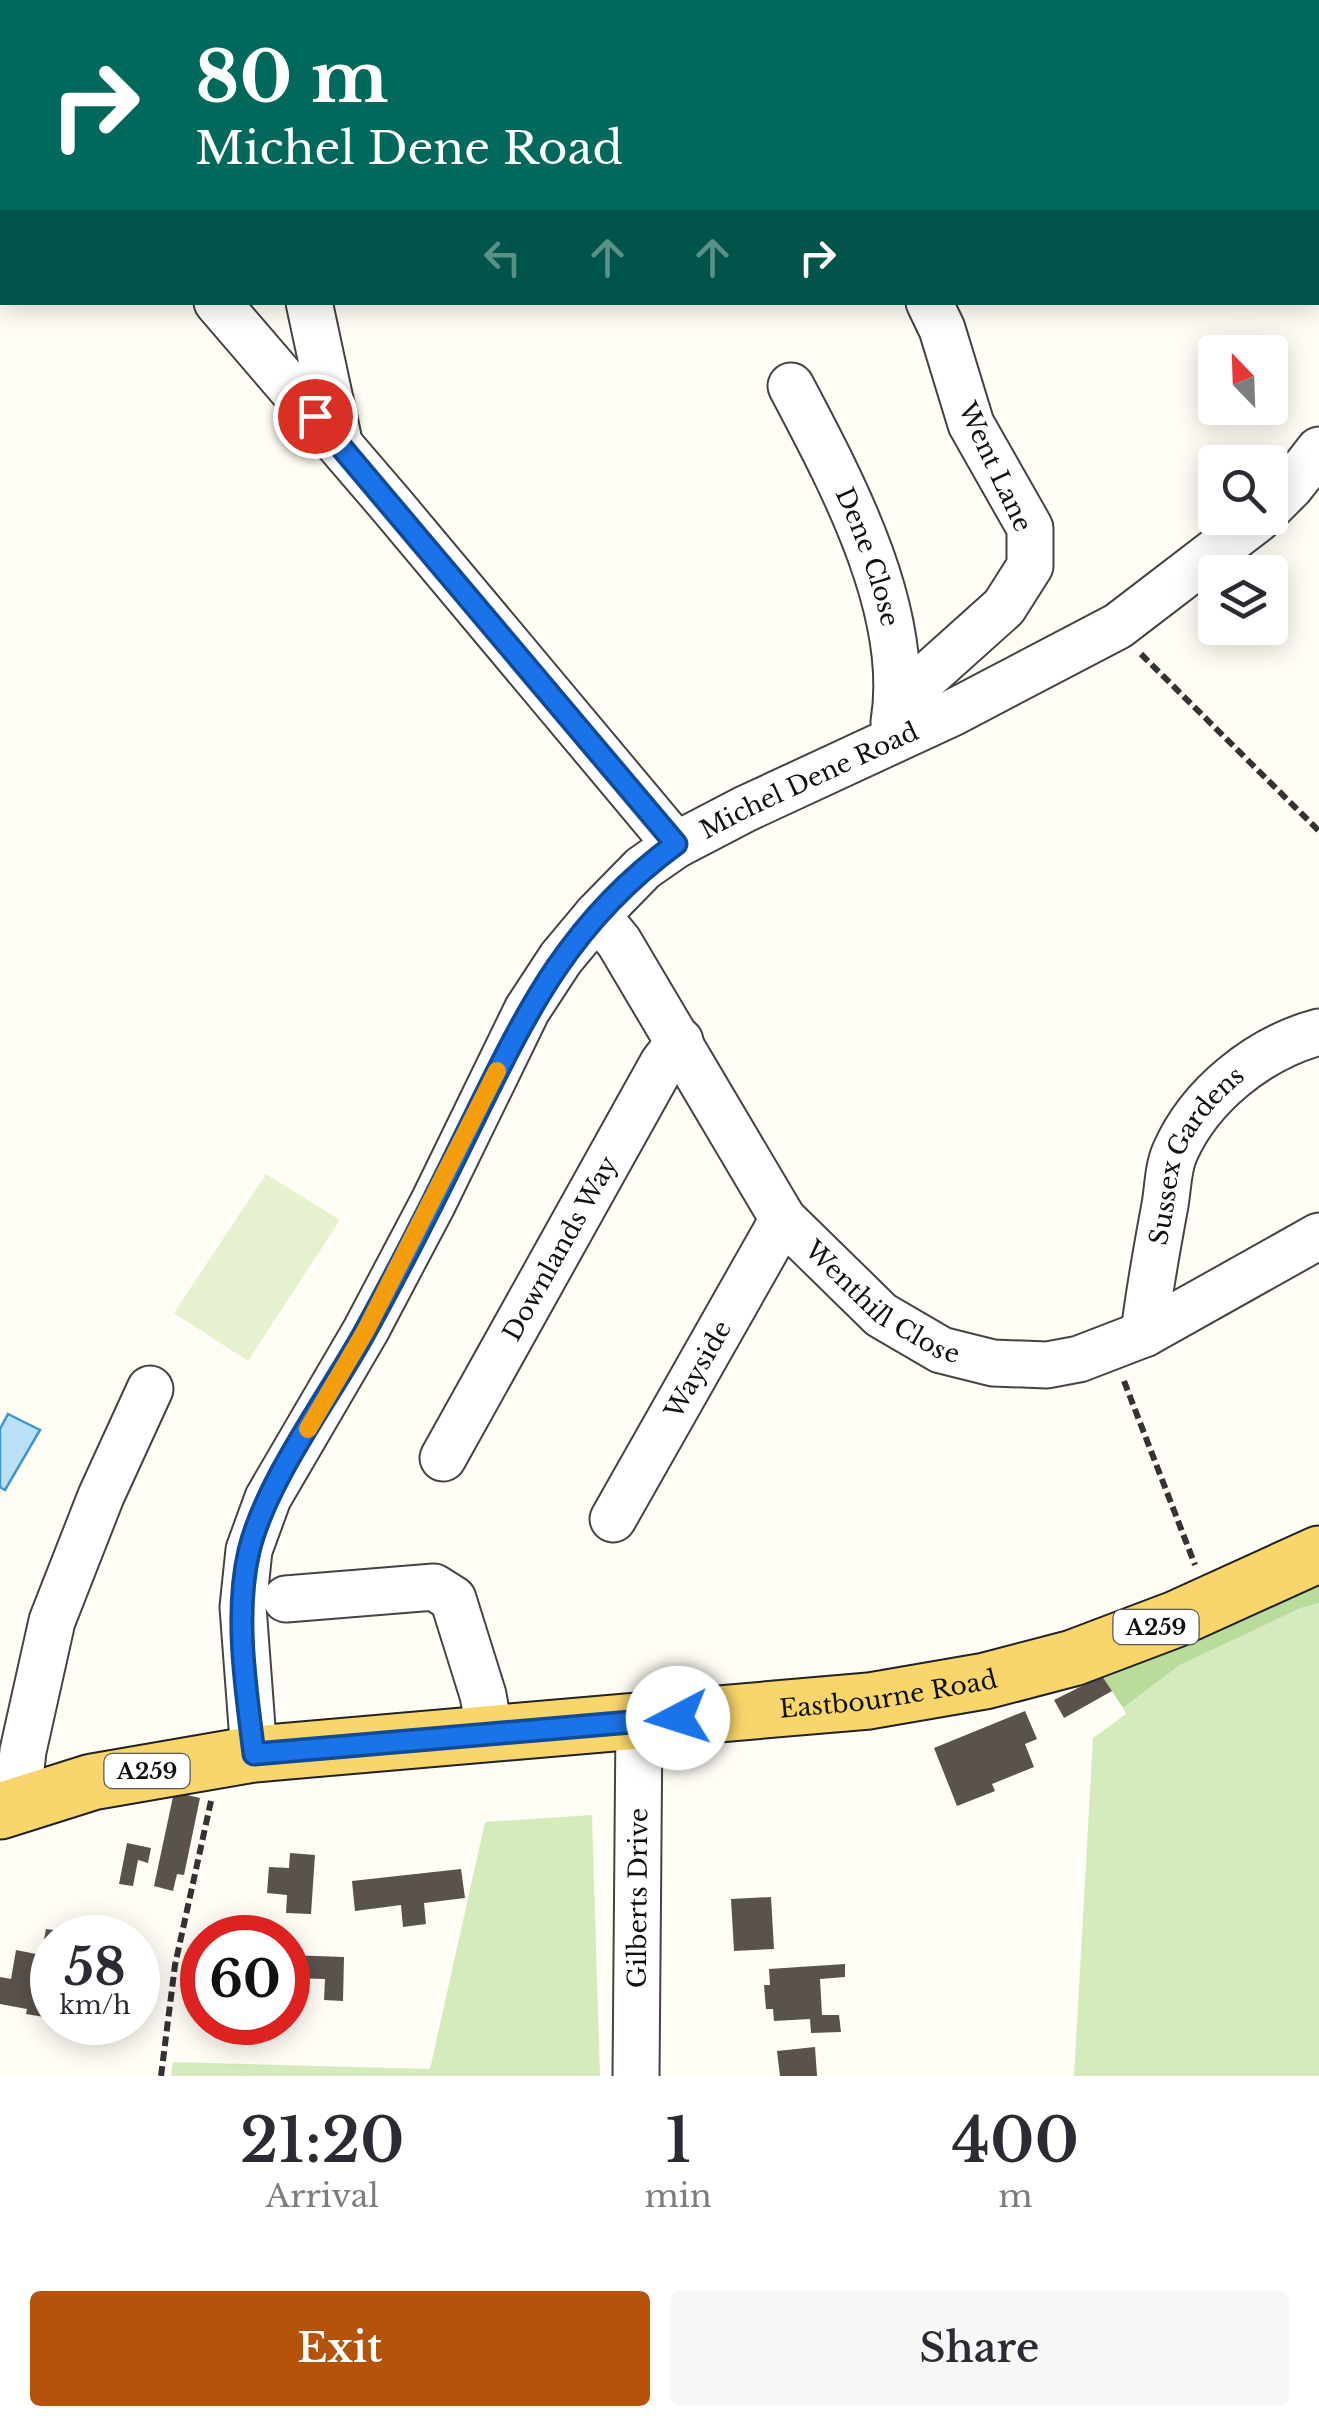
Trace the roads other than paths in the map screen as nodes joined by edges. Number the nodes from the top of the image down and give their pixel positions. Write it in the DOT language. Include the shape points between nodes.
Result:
graph roads {
  1 [pos="220,305"];
  2 [pos="310,305"];
  3 [pos="930,305"];
  4 [pos="791,386"];
  5 [pos="340,444"];
  6 [pos="1319,450"];
  7 [pos="1288,489"];
  8 [pos="1237,535"];
  9 [pos="895,721"];
  10 [pos="676,844"];
  11 [pos="597,915"];
  12 [pos="1319,1032"];
  13 [pos="680,1041"];
  14 [pos="783,1220"];
  15 [pos="1319,1236"];
  16 [pos="1128,1341"];
  17 [pos="150,1389"];
  18 [pos="444,1458"];
  19 [pos="613,1519"];
  20 [pos="1319,1554"];
  21 [pos="286,1598"];
  22 [pos="639,1722"];
  23 [pos="490,1734"];
  24 [pos="234,1757"];
  25 [pos="9,1808"];
  26 [pos="636,2076"];
  1 -- 5 [label="street"];
  2 -- 5 [label="street"];
  3 -- 9 [label="street, Went Lane" via="971,424 1030,528 1030,566 1004,606 928,671"];
  4 -- 9 [label="street, Dene Close" via="862,528 898,673"];
  5 -- 10 [label="street"];
  6 -- 7 [label="street"];
  8 -- 9 [label="street, Michel Dene Road" via="1118,626 952,713"];
  9 -- 10 [label="street, Michel Dene Road"];
  10 -- 11 [label="street, Michel Dene Road"];
  11 -- 13 [label="street, Wenthill Close"];
  11 -- 24 [label="street, Michel Dene Road" via="527,1010 366,1330 268,1498 249,1550"];
  12 -- 16 [label="street, Sussex Gardens" via="1229,1079 1196,1116 1174,1154"];
  13 -- 14 [label="street, Wenthill Close"];
  13 -- 18 [label="street, Downlands Way"];
  14 -- 16 [label="street, Wenthill Close" via="881,1315 941,1350 993,1364 1047,1366"];
  14 -- 19 [label="street, Wayside"];
  15 -- 16 [label="street, Wenthill Close"];
  17 -- 25 [label="street" via="52,1622"];
  20 -- 22 [label="main road, Eastbourne Road / A259" via="1073,1658 985,1681 869,1700"];
  21 -- 23 [label="street" via="434,1587 453,1599"];
  22 -- 23 [label="main road, Eastbourne Road / A259"];
  22 -- 26 [label="street, Gilberts Drive"];
  23 -- 24 [label="main road, Eastbourne Road / A259"];
  24 -- 25 [label="main road, A259" via="92,1782"];
}
